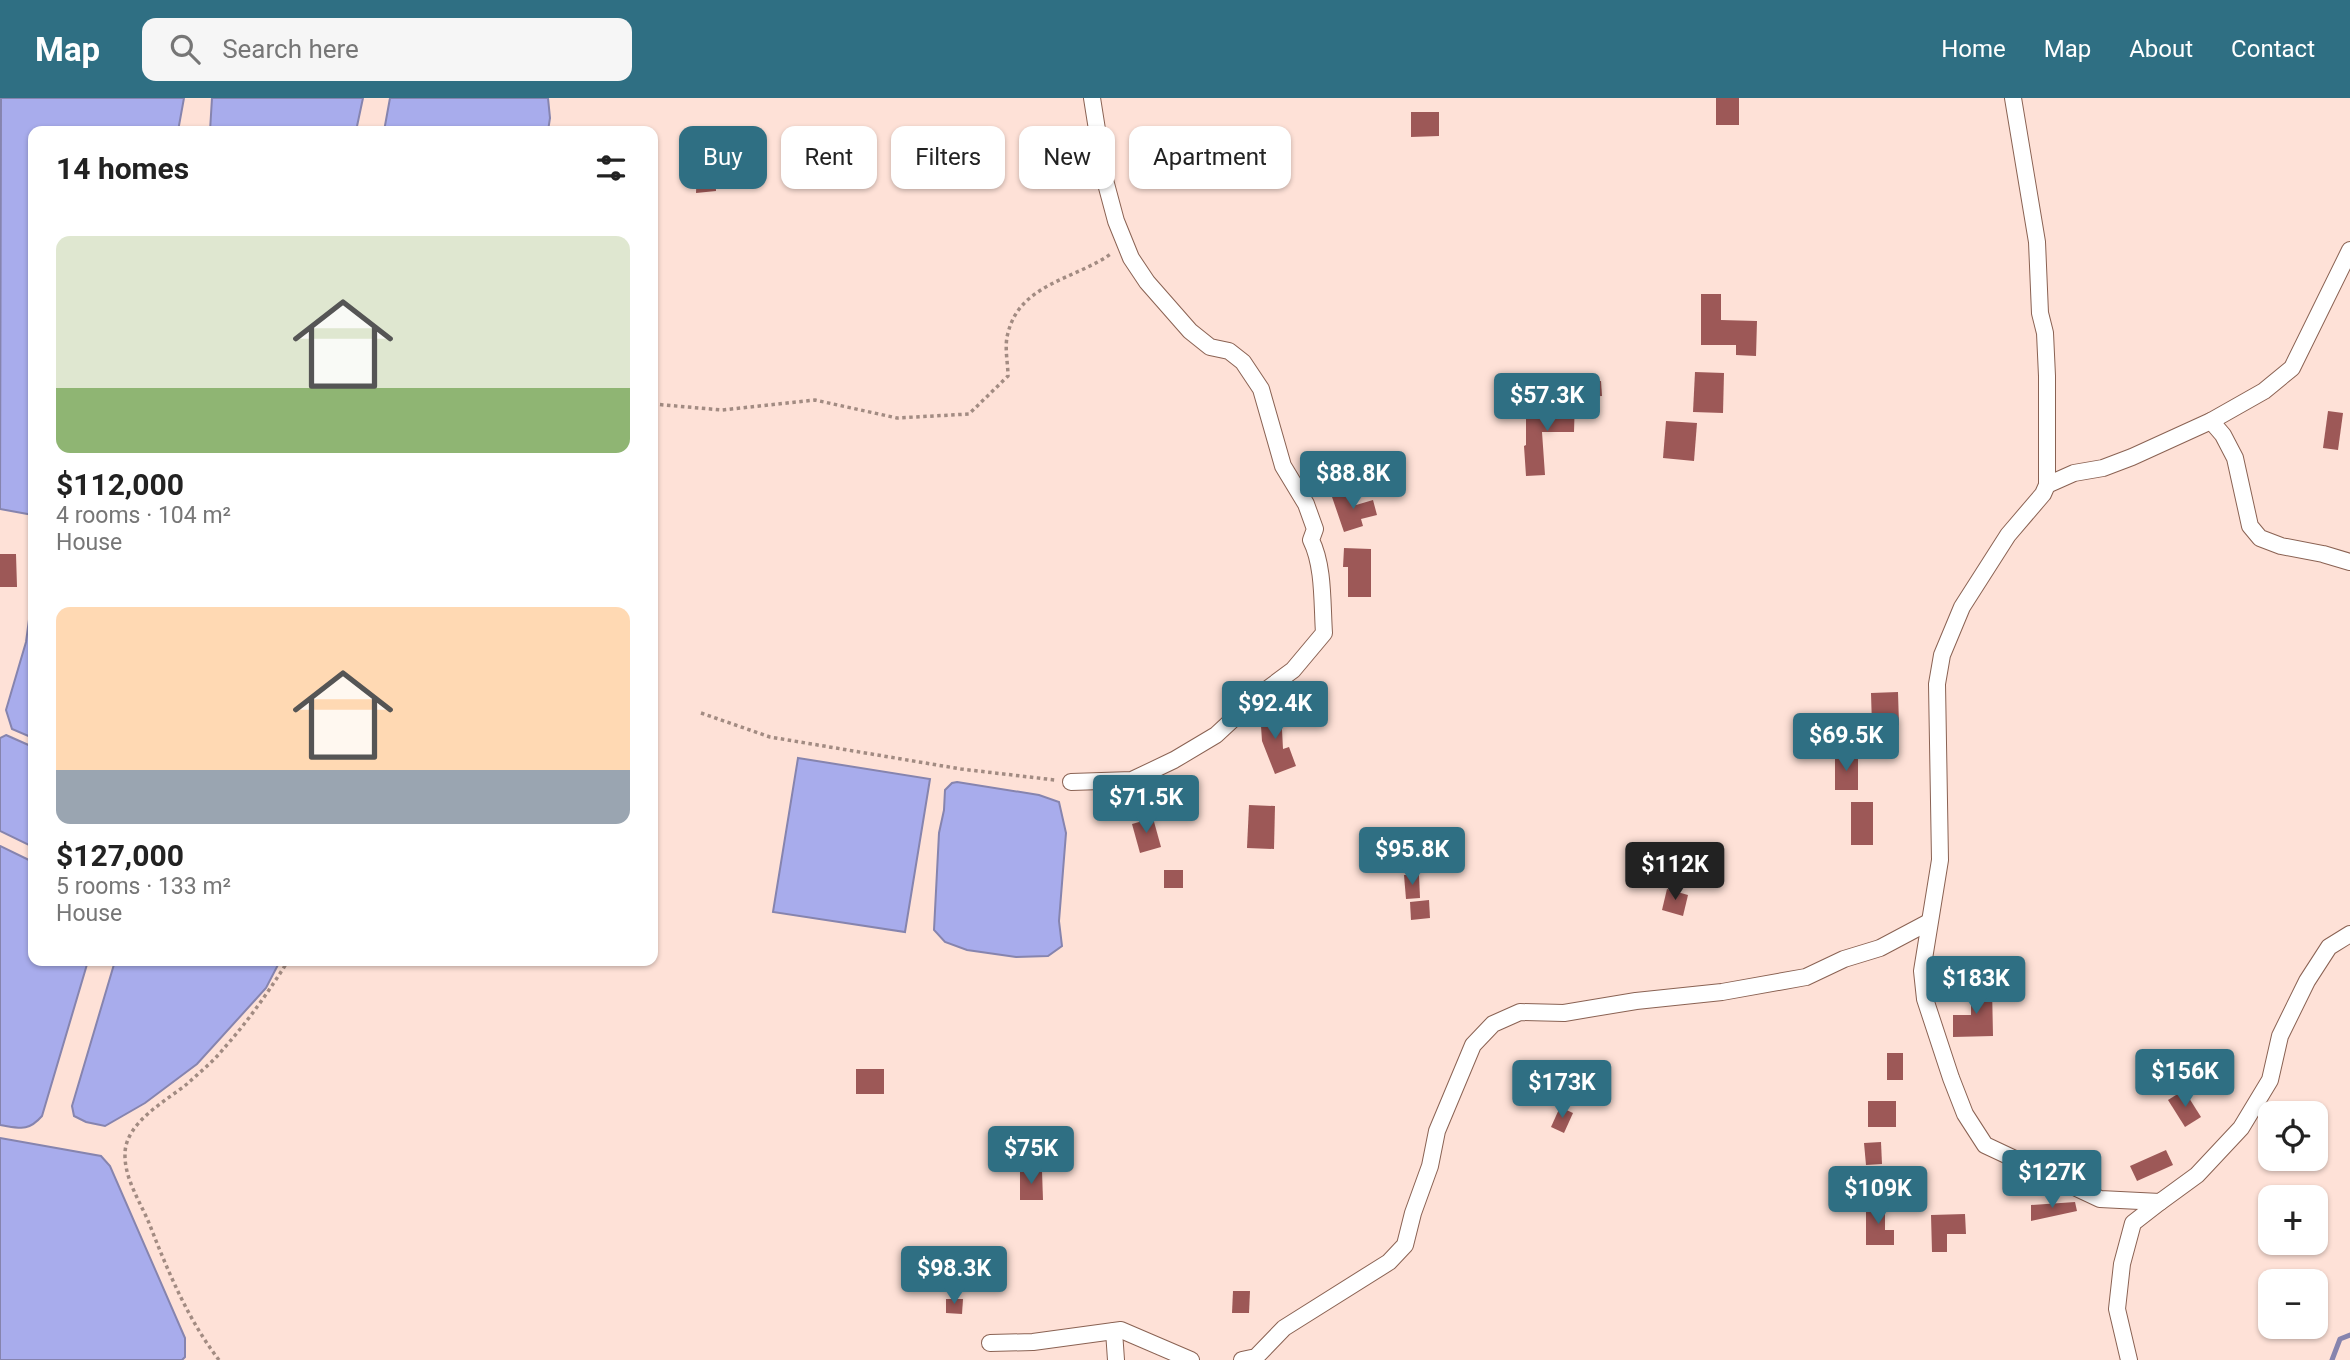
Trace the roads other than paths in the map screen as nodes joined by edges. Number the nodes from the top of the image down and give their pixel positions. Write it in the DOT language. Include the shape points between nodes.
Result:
graph roads {
  1 [pos="1092,98"];
  2 [pos="2013,98"];
  3 [pos="2350,250"];
  4 [pos="2211,421"];
  5 [pos="2047,485"];
  6 [pos="2350,562"];
  7 [pos="1071,782"];
  8 [pos="1929,922"];
  9 [pos="2350,934"];
  10 [pos="2160,1202"];
  11 [pos="1114,1331"];
  12 [pos="990,1343"];
  13 [pos="1116,1360"];
  14 [pos="1191,1360"];
  15 [pos="1242,1360"];
  16 [pos="2129,1360"];
  1 -- 7 [label="street" via="1105,180 1125,244 1147,282 1190,331 1210,347 1229,351 1243,362 1261,390 1283,466 1315,529 1311,540 1324,633 1293,670 1216,735 1174,761 1132,780"];
  2 -- 5 [label="street" via="2037,242 2045,333"];
  3 -- 4 [label="street" via="2292,368 2264,391"];
  4 -- 5 [label="street" via="2104,468"];
  4 -- 6 [label="street" via="2235,458 2250,526 2260,538"];
  5 -- 8 [label="street" via="1962,607 1942,655 1937,684 1940,859"];
  8 -- 10 [label="street" via="1922,971 1925,999 1965,1114 1985,1145 2100,1199"];
  8 -- 15 [label="street" via="1806,977 1564,1013 1521,1012 1493,1024 1473,1045 1437,1131 1405,1245 1390,1262 1284,1328 1256,1357"];
  9 -- 10 [label="street" via="2329,947 2307,981 2280,1035 2270,1080 2241,1128 2197,1175"];
  10 -- 16 [label="street" via="2133,1223 2122,1264 2117,1309"];
  11 -- 12 [label="street"];
  11 -- 13 [label="street"];
  11 -- 14 [label="street" via="1121,1329"];
}
